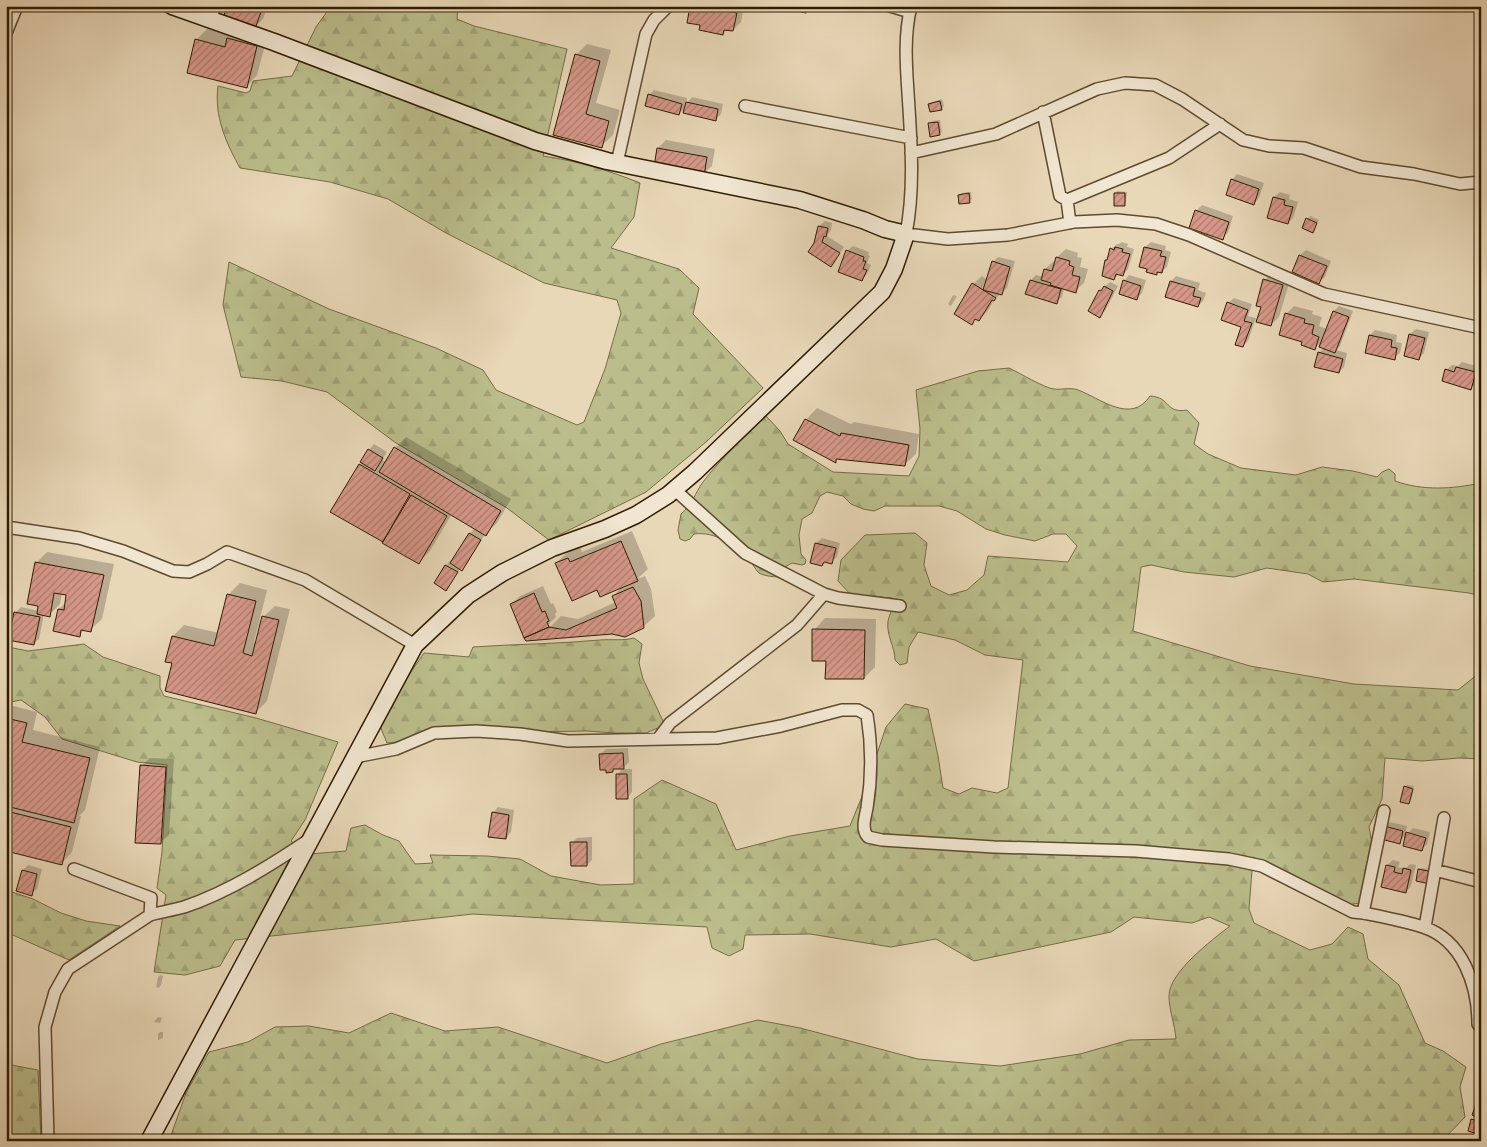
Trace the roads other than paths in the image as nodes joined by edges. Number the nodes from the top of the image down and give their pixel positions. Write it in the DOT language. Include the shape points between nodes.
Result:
graph roads {
  1 [pos="17,6"];
  2 [pos="172,6"];
  3 [pos="668,6"];
  4 [pos="890,6"];
  5 [pos="910,9"];
  6 [pos="212,13"];
  7 [pos="6,33"];
  8 [pos="745,106"];
  9 [pos="1043,112"];
  10 [pos="1220,124"];
  11 [pos="911,138"];
  12 [pos="912,153"];
  13 [pos="616,163"];
  14 [pos="1481,182"];
  15 [pos="1067,200"];
  16 [pos="1070,223"];
  17 [pos="906,234"];
  18 [pos="1481,328"];
  19 [pos="674,489"];
  20 [pos="6,527"];
  21 [pos="824,594"];
  22 [pos="900,606"];
  23 [pos="415,645"];
  24 [pos="658,739"];
  25 [pos="355,757"];
  26 [pos="1384,811"];
  27 [pos="1444,818"];
  28 [pos="312,837"];
  29 [pos="74,869"];
  30 [pos="1435,870"];
  31 [pos="1481,882"];
  32 [pos="1363,913"];
  33 [pos="150,915"];
  34 [pos="1425,927"];
  35 [pos="1479,1000"];
  36 [pos="1481,1026"];
  37 [pos="48,1141"];
  38 [pos="149,1141"];
  1 -- 7 [label="street"];
  2 -- 6 [label="street"];
  3 -- 13 [label="street" via="646,34"];
  4 -- 5 [label="street"];
  5 -- 11 [label="street" via="906,50"];
  6 -- 13 [label="street" via="535,141"];
  8 -- 11 [label="street"];
  9 -- 10 [label="street" via="1097,90 1125,83 1155,85"];
  9 -- 12 [label="street" via="996,134"];
  9 -- 15 [label="street" via="1060,196"];
  10 -- 14 [label="street" via="1243,140 1304,148 1361,167 1460,184"];
  10 -- 15 [label="street" via="1169,158"];
  11 -- 12 [label="street"];
  12 -- 17 [label="street"];
  13 -- 17 [label="street" via="800,200"];
  15 -- 16 [label="street"];
  16 -- 17 [label="street" via="1008,235 948,239"];
  16 -- 18 [label="street" via="1117,220 1156,224 1189,235 1324,294"];
  17 -- 19 [label="street" via="882,292"];
  19 -- 21 [label="street" via="745,553"];
  19 -- 23 [label="street" via="636,515 552,548 502,573 468,595"];
  20 -- 23 [label="street" via="79,538 173,571 189,572 227,552 305,580"];
  21 -- 22 [label="street"];
  21 -- 24 [label="street" via="797,625 670,722"];
  23 -- 25 [label="street"];
  24 -- 25 [label="street" via="568,741 520,734 434,733 396,748"];
  24 -- 32 [label="street" via="716,738 842,710 858,710 867,716 871,740 864,824 868,838 994,847 1136,851 1229,859 1262,866 1353,912"];
  25 -- 28 [label="street"];
  26 -- 32 [label="street"];
  27 -- 30 [label="street"];
  28 -- 33 [label="street" via="271,865 225,889 184,907"];
  28 -- 38 [label="street"];
  29 -- 33 [label="street" via="151,898"];
  30 -- 31 [label="street"];
  30 -- 34 [label="street"];
  32 -- 34 [label="street"];
  33 -- 37 [label="street" via="68,969 55,992 45,1027"];
  34 -- 35 [label="street" via="1447,940 1459,953"];
  35 -- 36 [label="street" via="1478,1024"];
}
